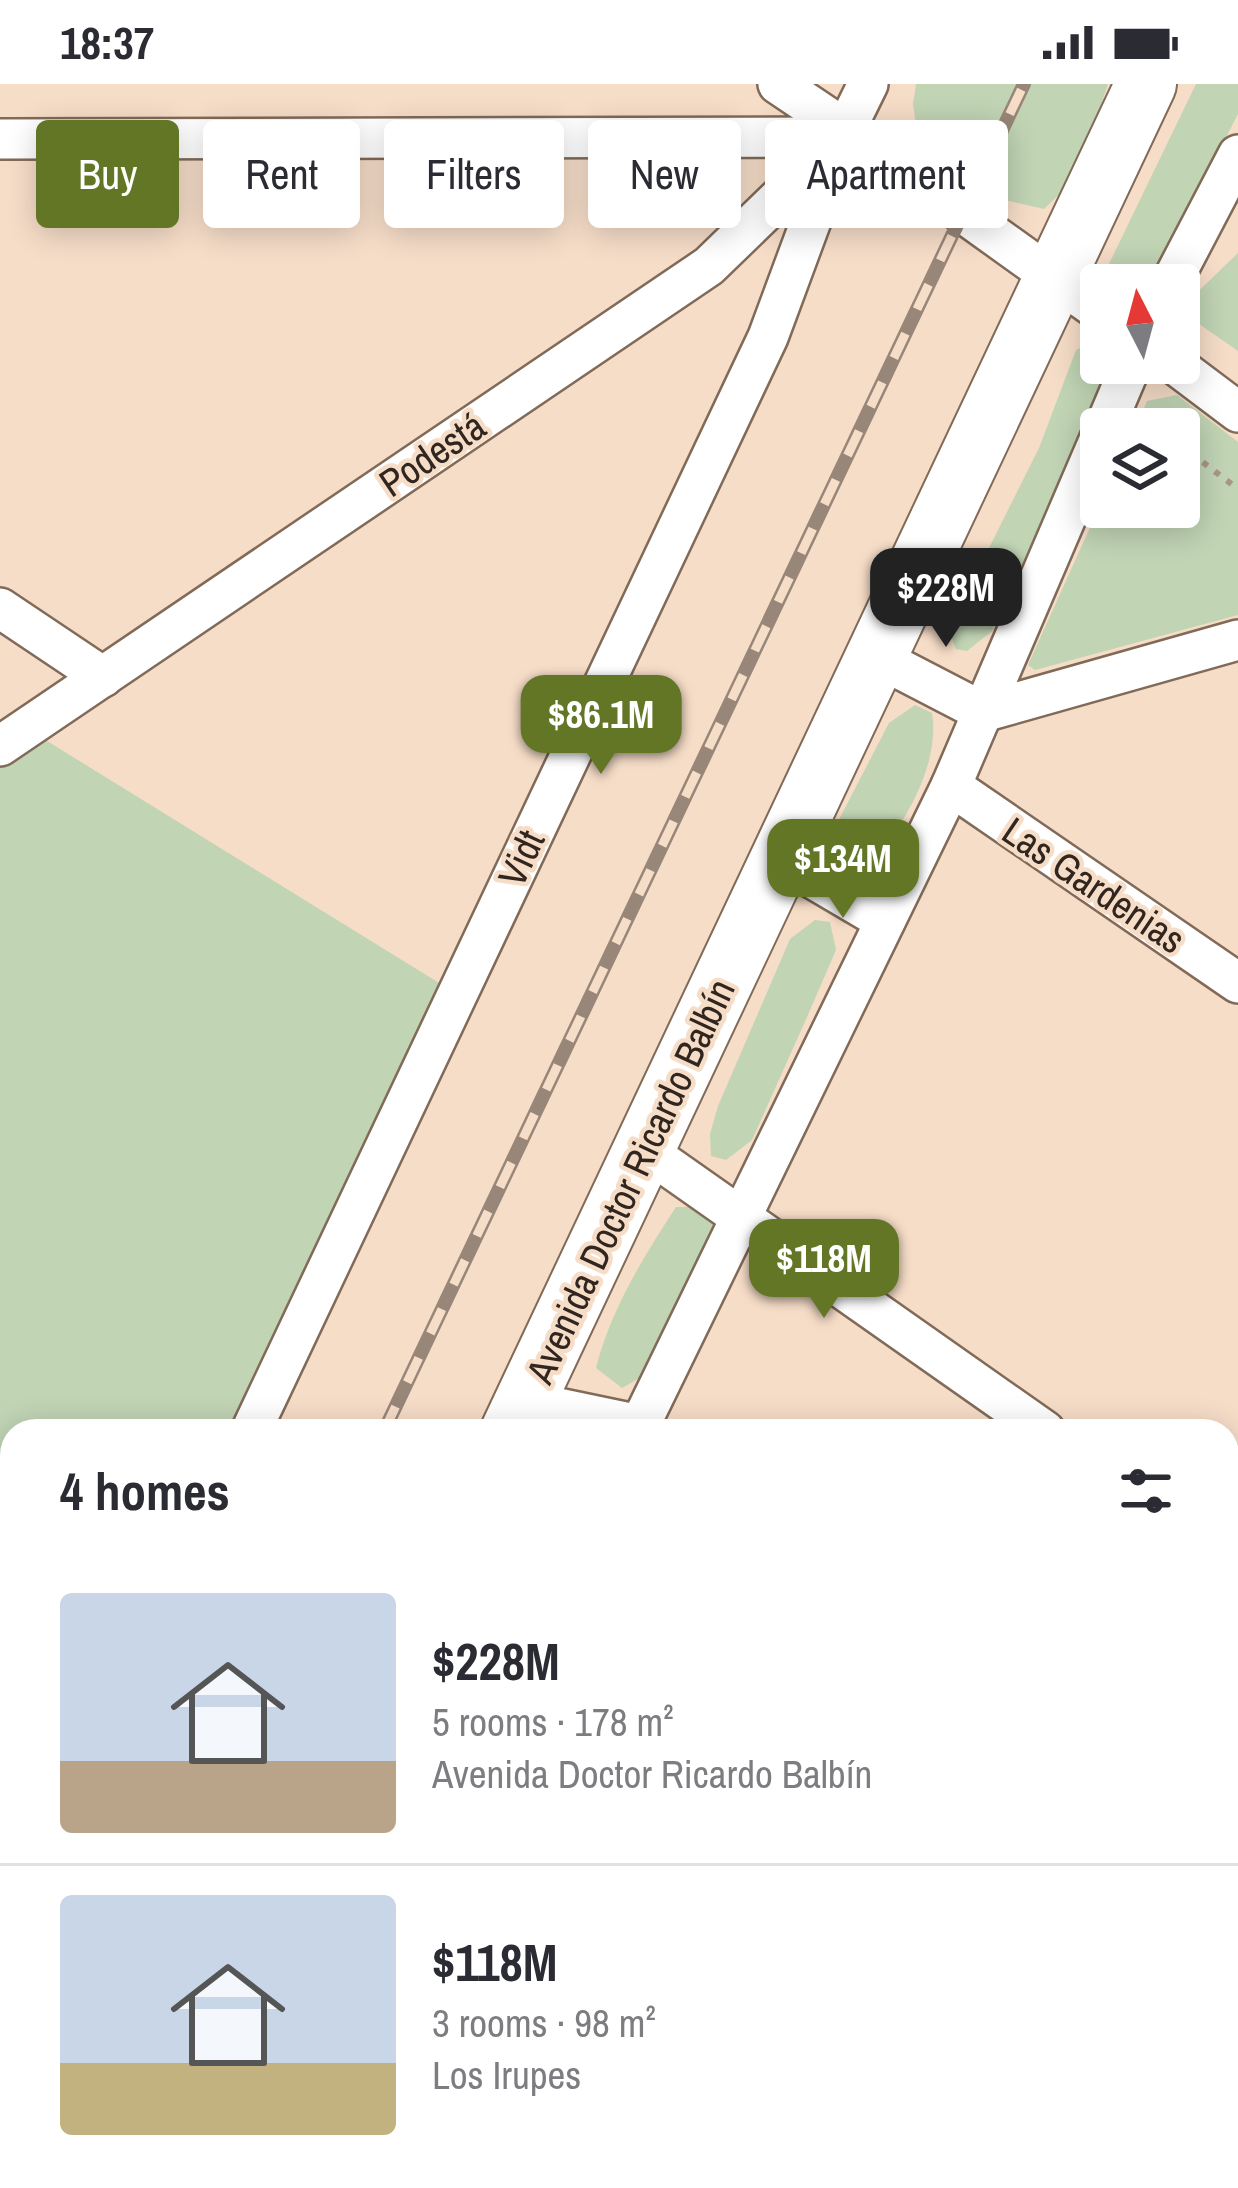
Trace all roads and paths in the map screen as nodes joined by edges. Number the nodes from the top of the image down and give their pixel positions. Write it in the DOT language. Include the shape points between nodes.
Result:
graph roads {
  1 [pos="778,84"];
  2 [pos="868,84"];
  3 [pos="1146,84"];
  4 [pos="831,120"];
  5 [pos="850,120"];
  6 [pos="765,136"];
  7 [pos="0,139"];
  8 [pos="1238,155"];
  9 [pos="1224,201"];
  10 [pos="765,211"];
  11 [pos="808,228"];
  12 [pos="982,228"];
  13 [pos="1184,264"];
  14 [pos="1077,296"];
  15 [pos="1200,383"];
  16 [pos="1238,412"];
  17 [pos="1200,460"];
  18 [pos="1080,484"];
  19 [pos="1238,489"];
  20 [pos="0,608"];
  21 [pos="1238,640"];
  22 [pos="873,655"];
  23 [pos="103,677"];
  24 [pos="983,712"];
  25 [pos="0,746"];
  26 [pos="951,786"];
  27 [pos="783,860"];
  28 [pos="885,921"];
  29 [pos="1238,983"];
  30 [pos="645,1150"];
  31 [pos="740,1216"];
  32 [pos="518,1416"];
  33 [pos="257,1419"];
  34 [pos="548,1419"];
  35 [pos="643,1419"];
  36 [pos="1028,1419"];
  1 -- 4 [label="street"];
  2 -- 5 [label="street, Vidt"];
  3 -- 14 [label="main road, Avenida Doctor Ricardo Balbín"];
  6 -- 7 [label="street"];
  8 -- 9 [label="street"];
  9 -- 13 [label="street"];
  10 -- 23 [label="street, Podestá" via="709,266"];
  11 -- 33 [label="street, Vidt" via="768,337"];
  12 -- 14 [label="street"];
  14 -- 22 [label="main road, Avenida Doctor Ricardo Balbín"];
  15 -- 16 [label="street"];
  17 -- 19 [label="path"];
  18 -- 24 [label="street"];
  20 -- 23 [label="street"];
  21 -- 24 [label="street"];
  22 -- 24 [label="street"];
  22 -- 27 [label="main road, Avenida Doctor Ricardo Balbín"];
  23 -- 25 [label="street, Podestá"];
  24 -- 26 [label="street"];
  26 -- 28 [label="street"];
  26 -- 29 [label="street, Las Gardenias"];
  27 -- 28 [label="street"];
  27 -- 30 [label="main road, Avenida Doctor Ricardo Balbín"];
  28 -- 31 [label="street"];
  30 -- 31 [label="street"];
  30 -- 32 [label="main road, Avenida Doctor Ricardo Balbín"];
  31 -- 35 [label="street"];
  31 -- 36 [label="street"];
  32 -- 34 [label="street"];
}
